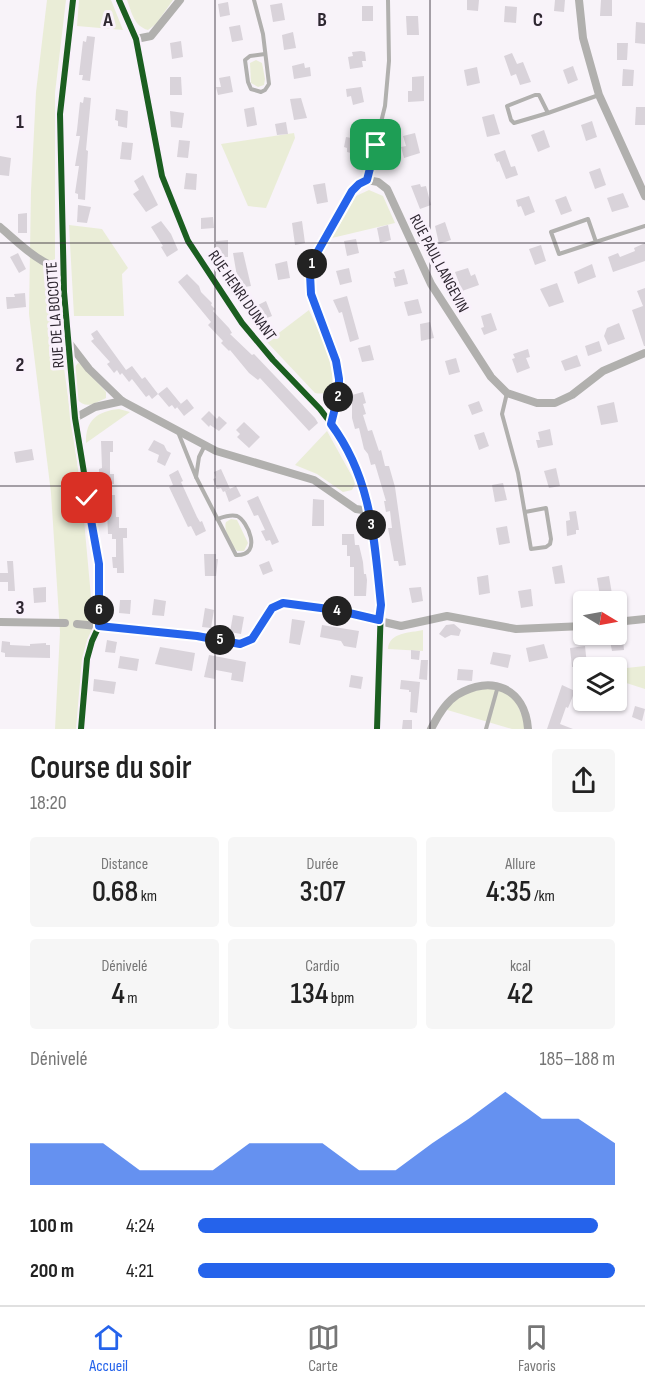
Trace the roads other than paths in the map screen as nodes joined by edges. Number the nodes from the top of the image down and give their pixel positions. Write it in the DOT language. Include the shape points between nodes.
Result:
graph roads {
  1 [pos="72,0"];
  2 [pos="119,0"];
  3 [pos="180,0"];
  4 [pos="254,0"];
  5 [pos="387,0"];
  6 [pos="579,0"];
  7 [pos="136,39"];
  8 [pos="265,54"];
  9 [pos="599,95"];
  10 [pos="548,113"];
  11 [pos="367,180"];
  12 [pos="645,196"];
  13 [pos="0,226"];
  14 [pos="645,226"];
  15 [pos="596,242"];
  16 [pos="63,270"];
  17 [pos="69,343"];
  18 [pos="645,354"];
  19 [pos="507,393"];
  20 [pos="122,401"];
  21 [pos="75,418"];
  22 [pos="331,424"];
  23 [pos="177,429"];
  24 [pos="205,445"];
  25 [pos="196,477"];
  26 [pos="369,511"];
  27 [pos="525,512"];
  28 [pos="217,519"];
  29 [pos="645,619"];
  30 [pos="379,620"];
  31 [pos="627,621"];
  32 [pos="0,622"];
  33 [pos="65,624"];
  34 [pos="76,624"];
  35 [pos="99,626"];
  36 [pos="573,626"];
  37 [pos="498,686"];
  38 [pos="81,729"];
  39 [pos="377,729"];
  40 [pos="431,729"];
  41 [pos="486,729"];
  42 [pos="528,729"];
  1 -- 16 [label="street, RUE DE LA BOCOTTE" via="60,114"];
  2 -- 7 [label="street, RUE HENRI DUNANT"];
  3 -- 7 [label="street" via="151,36"];
  4 -- 8 [label="lane"];
  5 -- 11 [label="lane" via="389,61 385,106"];
  6 -- 9 [label="street" via="583,38"];
  7 -- 22 [label="street, RUE HENRI DUNANT" via="162,176 188,241 242,323"];
  8 -- 8 [label="lane" via="269,84 265,90 256,91 248,82 245,60"];
  9 -- 10 [label="lane"];
  9 -- 12 [label="street"];
  10 -- 10 [label="lane" via="539,95 507,106 514,123"];
  11 -- 19 [label="street, RUE PAUL LANGEVIN" via="387,189 431,284 491,377"];
  11 -- 22 [label="street" via="352,191 314,258 310,274 311,294 338,370 339,392"];
  13 -- 16 [label="street" via="37,258"];
  14 -- 15 [label="lane"];
  15 -- 15 [label="lane" via="588,219 551,232 559,254"];
  16 -- 17 [label="street, RUE DE LA BOCOTTE"];
  17 -- 20 [label="street"];
  17 -- 21 [label="street, RUE DE LA BOCOTTE"];
  18 -- 19 [label="street, RUE PAUL LANGEVIN" via="603,371 555,403 537,403"];
  19 -- 27 [label="lane" via="502,414"];
  20 -- 21 [label="street" via="95,407"];
  20 -- 23 [label="street"];
  21 -- 35 [label="street, RUE DE LA BOCOTTE" via="99,564"];
  22 -- 26 [label="street, RUE HENRI DUNANT" via="359,471"];
  23 -- 24 [label="street"];
  23 -- 25 [label="lane"];
  24 -- 25 [label="lane"];
  24 -- 26 [label="street" via="314,480 356,509"];
  25 -- 28 [label="lane"];
  26 -- 30 [label="street, RUE HENRI DUNANT" via="381,605"];
  27 -- 27 [label="lane" via="546,508 551,539 546,547 531,549"];
  28 -- 28 [label="lane" via="236,555 249,552 251,539 242,520 237,516"];
  29 -- 31 [label="street"];
  30 -- 35 [label="street" via="283,603 272,608 252,639 240,644"];
  30 -- 36 [label="street" via="401,626 447,616 516,629"];
  30 -- 39 [label="street, RUE HENRI DUNANT"];
  32 -- 33 [label="street"];
  34 -- 35 [label="street"];
  35 -- 38 [label="street" via="87,659"];
  37 -- 40 [label="street" via="474,687 455,696"];
  37 -- 41 [label="lane"];
  37 -- 42 [label="street" via="521,702"];
}
